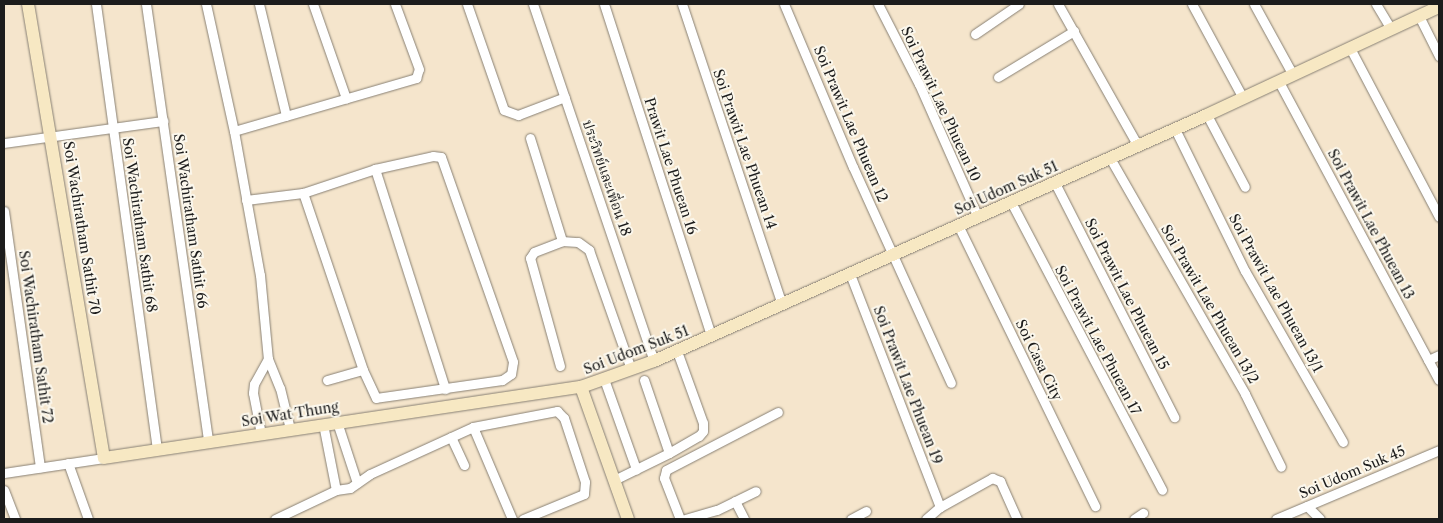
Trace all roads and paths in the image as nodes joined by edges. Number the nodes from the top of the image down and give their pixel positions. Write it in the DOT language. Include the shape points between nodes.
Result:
graph roads {
  1 [pos="28,4"];
  2 [pos="96,4"];
  3 [pos="146,4"];
  4 [pos="206,4"];
  5 [pos="259,4"];
  6 [pos="313,4"];
  7 [pos="395,4"];
  8 [pos="467,4"];
  9 [pos="534,4"];
  10 [pos="604,4"];
  11 [pos="682,4"];
  12 [pos="784,4"];
  13 [pos="878,4"];
  14 [pos="1019,4"];
  15 [pos="1058,4"];
  16 [pos="1192,4"];
  17 [pos="1254,4"];
  18 [pos="1376,4"];
  19 [pos="1439,7"];
  20 [pos="1419,16"];
  21 [pos="1391,29"];
  22 [pos="1074,31"];
  23 [pos="976,34"];
  24 [pos="1350,48"];
  25 [pos="1439,56"];
  26 [pos="1293,75"];
  27 [pos="998,77"];
  28 [pos="1278,82"];
  29 [pos="565,97"];
  30 [pos="346,98"];
  31 [pos="1243,98"];
  32 [pos="1207,115"];
  33 [pos="286,116"];
  34 [pos="163,121"];
  35 [pos="113,128"];
  36 [pos="1175,129"];
  37 [pos="234,131"];
  38 [pos="52,136"];
  39 [pos="530,138"];
  40 [pos="4,143"];
  41 [pos="1138,146"];
  42 [pos="1110,158"];
  43 [pos="375,169"];
  44 [pos="1055,182"];
  45 [pos="1245,187"];
  46 [pos="303,192"];
  47 [pos="246,200"];
  48 [pos="1010,202"];
  49 [pos="4,211"];
  50 [pos="978,217"];
  51 [pos="1439,217"];
  52 [pos="958,226"];
  53 [pos="562,241"];
  54 [pos="893,254"];
  55 [pos="850,274"];
  56 [pos="782,304"];
  57 [pos="711,336"];
  58 [pos="677,351"];
  59 [pos="1439,355"];
  60 [pos="268,359"];
  61 [pos="1428,360"];
  62 [pos="654,361"];
  63 [pos="560,366"];
  64 [pos="631,369"];
  65 [pos="363,370"];
  66 [pos="604,379"];
  67 [pos="326,380"];
  68 [pos="644,380"];
  69 [pos="1439,380"];
  70 [pos="951,383"];
  71 [pos="581,387"];
  72 [pos="445,389"];
  73 [pos="778,412"];
  74 [pos="1174,417"];
  75 [pos="337,422"];
  76 [pos="323,424"];
  77 [pos="473,427"];
  78 [pos="290,429"];
  79 [pos="261,434"];
  80 [pos="451,437"];
  81 [pos="208,442"];
  82 [pos="1343,442"];
  83 [pos="157,450"];
  84 [pos="1439,450"];
  85 [pos="669,453"];
  86 [pos="104,458"];
  87 [pos="68,463"];
  88 [pos="464,465"];
  89 [pos="40,467"];
  90 [pos="1281,467"];
  91 [pos="636,469"];
  92 [pos="4,473"];
  93 [pos="614,480"];
  94 [pos="357,483"];
  95 [pos="4,490"];
  96 [pos="336,490"];
  97 [pos="1162,490"];
  98 [pos="756,491"];
  99 [pos="735,501"];
  100 [pos="940,506"];
  101 [pos="1095,506"];
  102 [pos="1307,506"];
  103 [pos="866,511"];
  104 [pos="1143,513"];
  105 [pos="15,519"];
  106 [pos="88,519"];
  107 [pos="275,519"];
  108 [pos="512,519"];
  109 [pos="523,519"];
  110 [pos="628,519"];
  111 [pos="680,519"];
  112 [pos="685,519"];
  113 [pos="744,519"];
  114 [pos="850,519"];
  115 [pos="926,519"];
  116 [pos="1016,519"];
  117 [pos="1134,519"];
  118 [pos="1276,519"];
  119 [pos="1320,519"];
  1 -- 38 [label="street, Soi Wachiratham Sathit 70"];
  2 -- 35 [label="street, Soi Wachiratham Sathit 68"];
  3 -- 34 [label="street, Soi Wachiratham Sathit 66"];
  4 -- 37 [label="street"];
  5 -- 33 [label="street"];
  6 -- 30 [label="street"];
  7 -- 30 [label="street" via="418,74"];
  8 -- 29 [label="street" via="504,110 518,114"];
  9 -- 29 [label="street, ประวิทย์และเพื่อน 18"];
  10 -- 57 [label="street, Prawit Lae Phuean 16"];
  11 -- 56 [label="street, Soi Prawit Lae Phuean 14"];
  12 -- 54 [label="street, Soi Prawit Lae Phuean 12"];
  13 -- 50 [label="street, Soi Prawit Lae Phuean 10" via="919,84"];
  14 -- 23 [label="street"];
  15 -- 22 [label="street"];
  16 -- 31 [label="street"];
  17 -- 26 [label="street"];
  18 -- 21 [label="street"];
  19 -- 20 [label="street, Soi Udom Suk 51"];
  20 -- 21 [label="street, Soi Udom Suk 51"];
  20 -- 25 [label="street"];
  21 -- 24 [label="street, Soi Udom Suk 51"];
  22 -- 27 [label="street"];
  22 -- 41 [label="street"];
  24 -- 26 [label="street, Soi Udom Suk 51"];
  24 -- 51 [label="street"];
  26 -- 28 [label="street, Soi Udom Suk 51"];
  28 -- 31 [label="street, Soi Udom Suk 51"];
  28 -- 61 [label="street, Soi Prawit Lae Phuean 13"];
  29 -- 62 [label="street, ประวิทย์และเพื่อน 18"];
  30 -- 33 [label="street"];
  31 -- 32 [label="street, Soi Udom Suk 51"];
  32 -- 36 [label="street, Soi Udom Suk 51"];
  32 -- 45 [label="street"];
  33 -- 37 [label="street"];
  34 -- 35 [label="street"];
  34 -- 81 [label="street, Soi Wachiratham Sathit 66"];
  35 -- 38 [label="street"];
  35 -- 83 [label="street, Soi Wachiratham Sathit 68"];
  36 -- 41 [label="street, Soi Udom Suk 51"];
  36 -- 82 [label="street, Soi Prawit Lae Phuean 13/1" via="1245,271"];
  37 -- 47 [label="street"];
  38 -- 40 [label="street"];
  38 -- 86 [label="street, Soi Wachiratham Sathit 70"];
  39 -- 53 [label="street"];
  41 -- 42 [label="street, Soi Udom Suk 51"];
  42 -- 44 [label="street, Soi Udom Suk 51"];
  42 -- 90 [label="street, Soi Prawit Lae Phuean 13/2" via="1245,394"];
  43 -- 46 [label="street"];
  43 -- 72 [label="street"];
  43 -- 72 [label="street" via="441,157 513,362 514,371 502,380"];
  44 -- 48 [label="street, Soi Udom Suk 51"];
  44 -- 74 [label="street, Soi Prawit Lae Phuean 15"];
  46 -- 47 [label="street"];
  46 -- 65 [label="street"];
  47 -- 60 [label="street" via="260,275"];
  48 -- 50 [label="street, Soi Udom Suk 51"];
  48 -- 97 [label="street, Soi Prawit Lae Phuean 17"];
  49 -- 89 [label="street, Soi Wachiratham Sathit 72"];
  50 -- 52 [label="street, Soi Udom Suk 51"];
  52 -- 54 [label="street, Soi Udom Suk 51"];
  52 -- 101 [label="street, Soi Casa City"];
  53 -- 63 [label="street" via="534,252 530,258"];
  53 -- 64 [label="street" via="578,242 589,250"];
  54 -- 55 [label="street, Soi Udom Suk 51"];
  54 -- 70 [label="street, Soi Prawit Lae Phuean 12"];
  55 -- 56 [label="street, Soi Udom Suk 51"];
  55 -- 100 [label="street, Soi Prawit Lae Phuean 19"];
  56 -- 57 [label="street, Soi Udom Suk 51"];
  57 -- 58 [label="street, Soi Udom Suk 51"];
  58 -- 62 [label="street, Soi Udom Suk 51"];
  58 -- 85 [label="street" via="703,431"];
  59 -- 61 [label="street"];
  60 -- 78 [label="street" via="280,388"];
  60 -- 79 [label="street" via="253,392"];
  61 -- 69 [label="street, Soi Prawit Lae Phuean 13"];
  62 -- 64 [label="street, Soi Udom Suk 51"];
  64 -- 66 [label="street, Soi Udom Suk 51"];
  65 -- 67 [label="street"];
  65 -- 72 [label="street" via="372,395 379,399"];
  66 -- 71 [label="street, Soi Udom Suk 51"];
  66 -- 91 [label="street"];
  68 -- 85 [label="street"];
  71 -- 75 [label="street, Soi Wat Thung"];
  71 -- 93 [label="street"];
  73 -- 111 [label="street" via="666,470 664,478"];
  75 -- 76 [label="street, Soi Wat Thung"];
  75 -- 94 [label="street"];
  76 -- 78 [label="street, Soi Wat Thung"];
  76 -- 96 [label="street"];
  77 -- 80 [label="street"];
  77 -- 108 [label="street"];
  77 -- 109 [label="street" via="550,410 562,413 584,482 584,494"];
  78 -- 79 [label="street, Soi Wat Thung"];
  79 -- 81 [label="street, Soi Wat Thung"];
  80 -- 88 [label="street"];
  80 -- 94 [label="street"];
  81 -- 83 [label="street, Soi Wat Thung"];
  83 -- 86 [label="street, Soi Wat Thung"];
  84 -- 102 [label="street, Soi Udom Suk 45"];
  85 -- 91 [label="street"];
  86 -- 87 [label="street, Soi Wat Thung"];
  87 -- 89 [label="street, Soi Wat Thung"];
  87 -- 106 [label="street"];
  89 -- 92 [label="street, Soi Wat Thung"];
  91 -- 93 [label="street"];
  93 -- 110 [label="street"];
  94 -- 96 [label="street"];
  95 -- 105 [label="street"];
  96 -- 107 [label="street"];
  98 -- 99 [label="street"];
  99 -- 112 [label="street"];
  99 -- 113 [label="street"];
  100 -- 115 [label="street"];
  100 -- 116 [label="street" via="996,478"];
  102 -- 118 [label="street, Soi Udom Suk 45"];
  102 -- 119 [label="street"];
  103 -- 114 [label="street"];
  104 -- 117 [label="street"];
}
